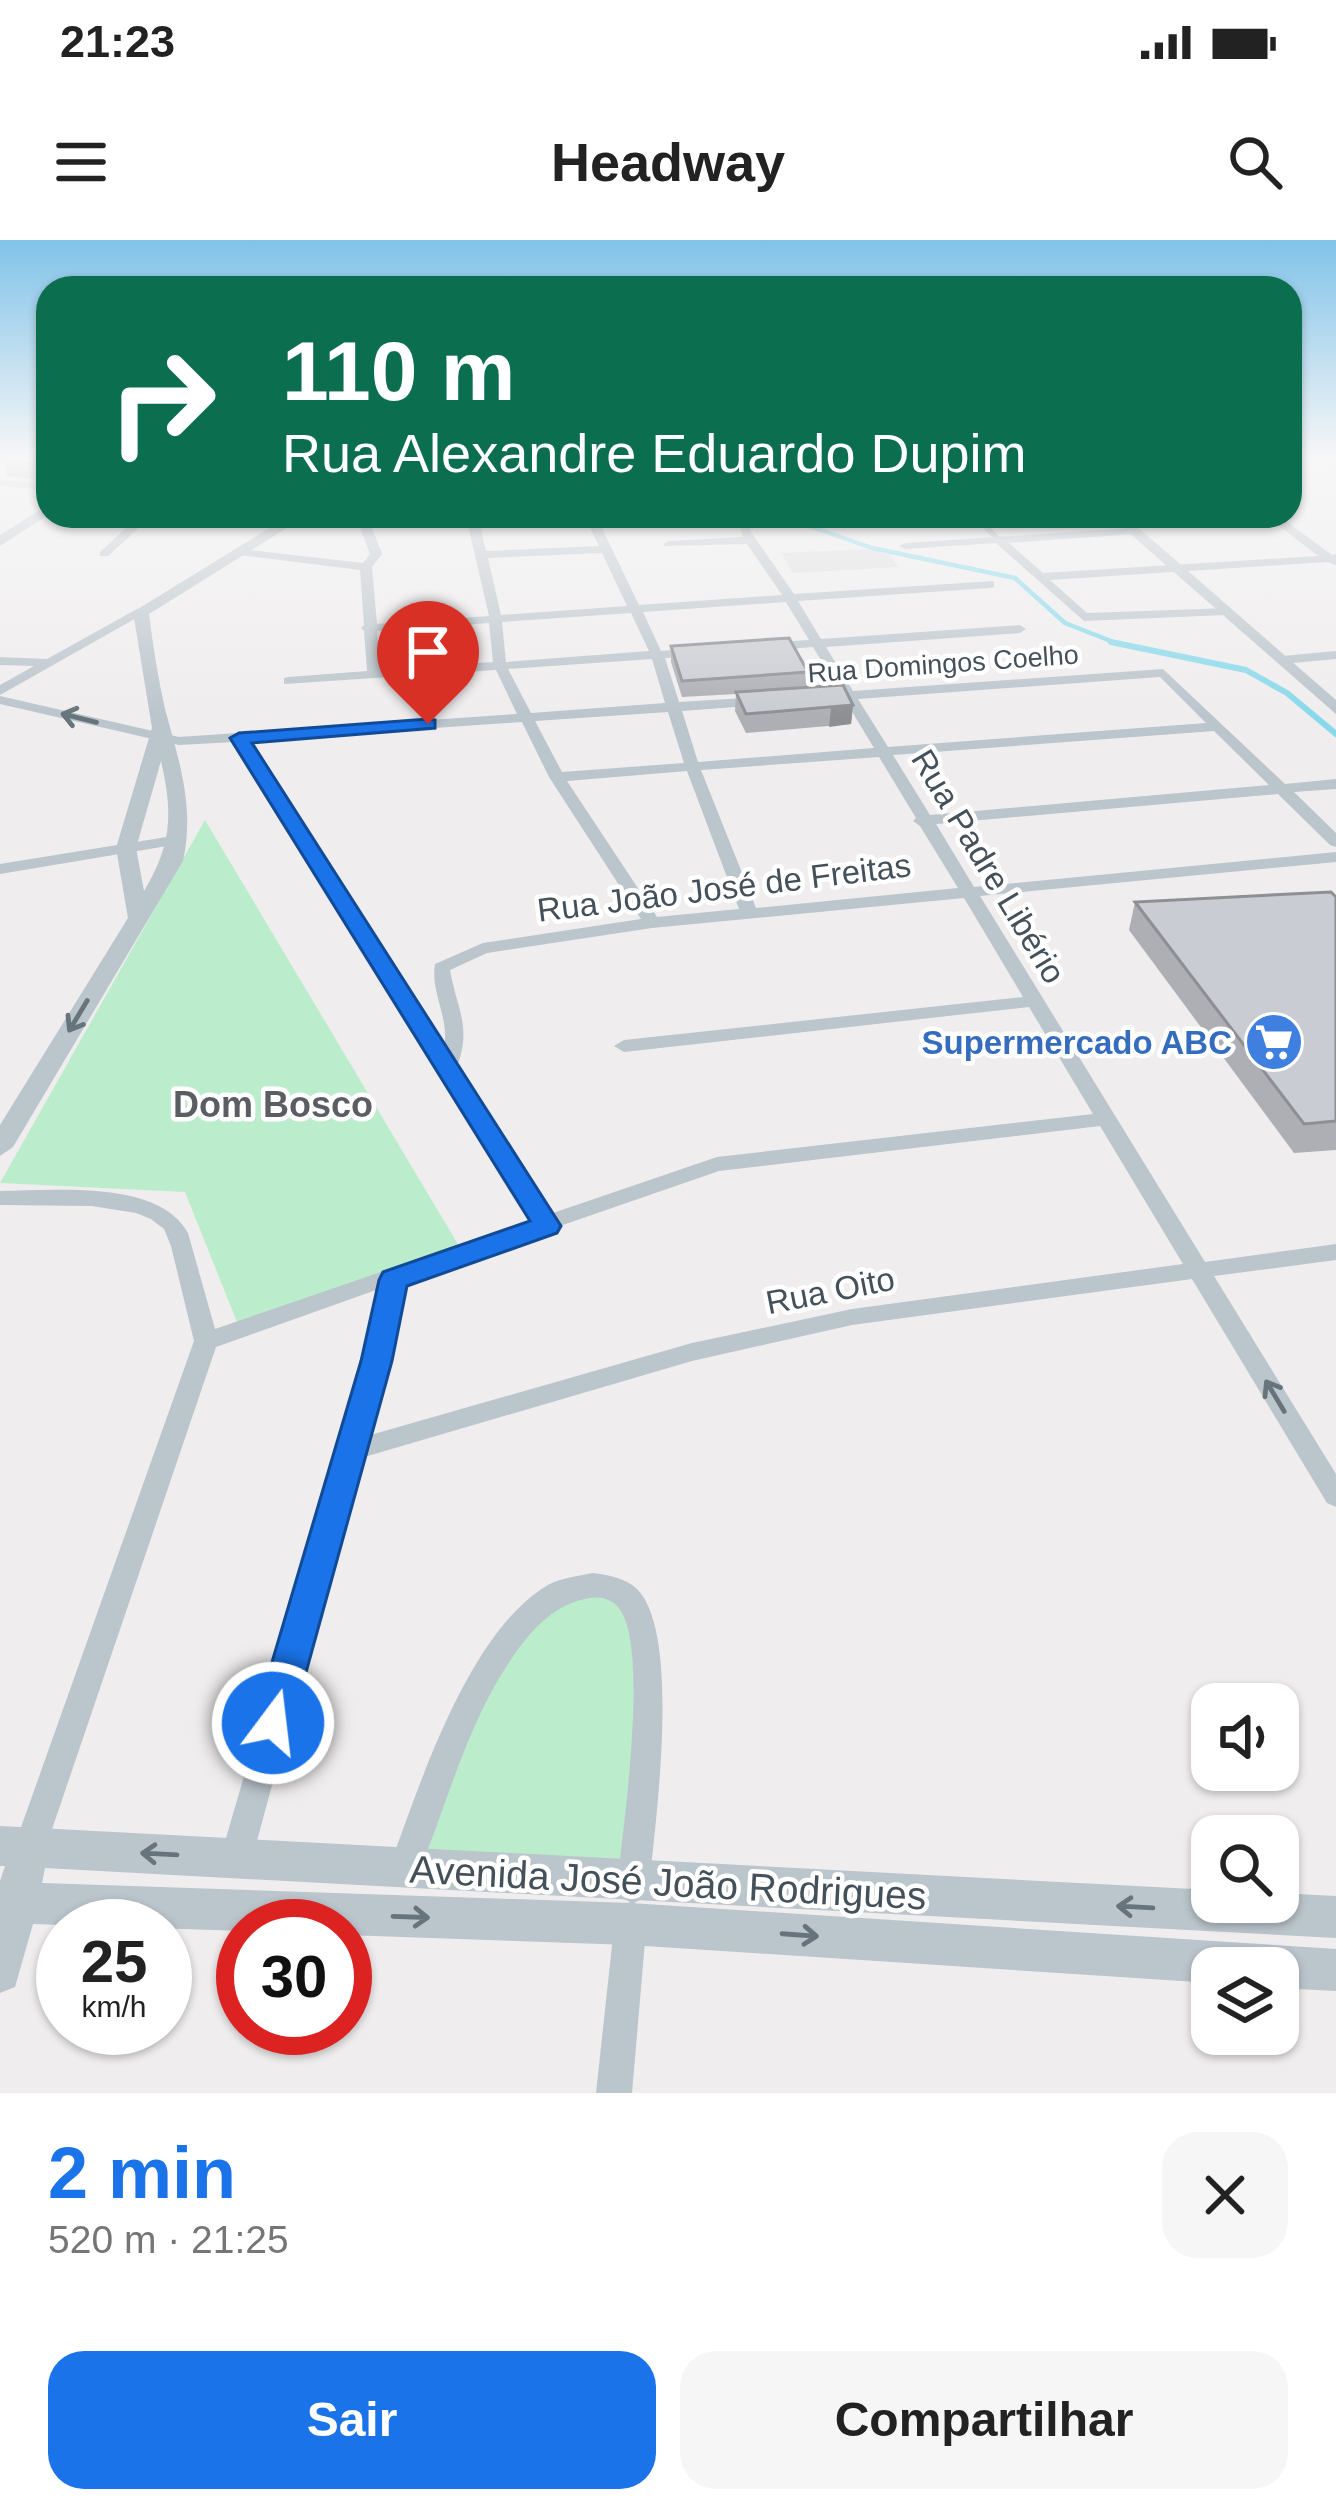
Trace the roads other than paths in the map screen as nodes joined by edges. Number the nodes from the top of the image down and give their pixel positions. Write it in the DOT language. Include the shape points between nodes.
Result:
graph roads {
  1 [pos="116,543"];
  2 [pos="253,543"];
  3 [pos="371,543"];
  4 [pos="478,543"];
  5 [pos="602,543"];
  6 [pos="678,543"];
  7 [pos="753,543"];
  8 [pos="945,543"];
  9 [pos="1003,543"];
  10 [pos="1148,543"];
  11 [pos="669,544"];
  12 [pos="905,546"];
  13 [pos="604,549"];
  14 [pos="239,552"];
  15 [pos="104,554"];
  16 [pos="480,555"];
  17 [pos="1334,560"];
  18 [pos="366,567"];
  19 [pos="1177,568"];
  20 [pos="1042,577"];
  21 [pos="990,584"];
  22 [pos="790,598"];
  23 [pos="630,607"];
  24 [pos="141,611"];
  25 [pos="1225,611"];
  26 [pos="494,615"];
  27 [pos="368,628"];
  28 [pos="1021,629"];
  29 [pos="817,643"];
  30 [pos="748,648"];
  31 [pos="725,650"];
  32 [pos="657,655"];
  33 [pos="1336,656"];
  34 [pos="1282,660"];
  35 [pos="0,661"];
  36 [pos="49,663"];
  37 [pos="500,666"];
  38 [pos="374,675"];
  39 [pos="290,681"];
  40 [pos="846,695"];
  41 [pos="0,696"];
  42 [pos="803,698"];
  43 [pos="782,700"];
  44 [pos="675,708"];
  45 [pos="1336,709"];
  46 [pos="523,717"];
  47 [pos="1219,725"];
  48 [pos="162,735"];
  49 [pos="239,738"];
  50 [pos="881,752"];
  51 [pos="691,763"];
  52 [pos="557,777"];
  53 [pos="1336,784"];
  54 [pos="175,786"];
  55 [pos="1284,789"];
  56 [pos="143,790"];
  57 [pos="922,821"];
  58 [pos="179,840"];
  59 [pos="1336,842"];
  60 [pos="126,848"];
  61 [pos="1336,857"];
  62 [pos="0,869"];
  63 [pos="967,890"];
  64 [pos="749,912"];
  65 [pos="137,915"];
  66 [pos="652,923"];
  67 [pos="1033,1001"];
  68 [pos="624,1046"];
  69 [pos="448,1066"];
  70 [pos="1106,1119"];
  71 [pos="0,1148"];
  72 [pos="0,1198"];
  73 [pos="547,1226"];
  74 [pos="1336,1252"];
  75 [pos="1198,1270"];
  76 [pos="393,1280"];
  77 [pos="206,1341"];
  78 [pos="348,1452"];
  79 [pos="1336,1496"];
  80 [pos="15,1846"];
  81 [pos="236,1858"];
  82 [pos="405,1868"];
  83 [pos="634,1880"];
  84 [pos="9,1903"];
  85 [pos="1336,1917"];
  86 [pos="630,1924"];
  87 [pos="1336,1970"];
  88 [pos="0,1972"];
  89 [pos="614,2093"];
  1 -- 15 [label="street"];
  2 -- 14 [label="street"];
  3 -- 18 [label="street" via="376,554"];
  4 -- 16 [label="street"];
  5 -- 13 [label="street"];
  6 -- 11 [label="street"];
  7 -- 22 [label="street, Rua Padre Libério"];
  8 -- 12 [label="street"];
  9 -- 20 [label="street"];
  10 -- 19 [label="street"];
  13 -- 16 [label="street"];
  13 -- 23 [label="street"];
  14 -- 18 [label="street"];
  14 -- 24 [label="street"];
  16 -- 26 [label="street"];
  17 -- 19 [label="street"];
  18 -- 27 [label="street"];
  19 -- 20 [label="street"];
  19 -- 25 [label="street"];
  20 -- 25 [label="street" via="1092,619"];
  21 -- 22 [label="street"];
  22 -- 23 [label="street"];
  22 -- 29 [label="street, Rua Padre Libério"];
  23 -- 26 [label="street"];
  23 -- 32 [label="street"];
  24 -- 36 [label="street"];
  24 -- 48 [label="street"];
  25 -- 34 [label="street"];
  26 -- 27 [label="street"];
  26 -- 37 [label="street"];
  27 -- 38 [label="street"];
  28 -- 29 [label="street"];
  29 -- 30 [label="street"];
  29 -- 40 [label="street, Rua Padre Libério"];
  31 -- 32 [label="street"];
  32 -- 37 [label="street"];
  32 -- 44 [label="street"];
  33 -- 34 [label="street"];
  34 -- 45 [label="street"];
  35 -- 36 [label="street"];
  36 -- 41 [label="street"];
  37 -- 38 [label="street"];
  37 -- 46 [label="street"];
  38 -- 39 [label="street"];
  40 -- 42 [label="street, Rua Domingos Coelho"];
  40 -- 47 [label="street, Rua Domingos Coelho" via="1158,673"];
  40 -- 50 [label="street, Rua Padre Libério"];
  48 -- 41 [label="street, Rua Domingos Coelho, one-way"];
  43 -- 44 [label="street, Rua Domingos Coelho"];
  44 -- 46 [label="street, Rua Domingos Coelho"];
  44 -- 51 [label="street"];
  46 -- 49 [label="street, Rua Domingos Coelho"];
  46 -- 52 [label="street"];
  47 -- 50 [label="street"];
  47 -- 55 [label="street"];
  48 -- 49 [label="street, Rua Domingos Coelho"];
  48 -- 54 [label="street"];
  48 -- 56 [label="street"];
  49 -- 69 [label="street"];
  50 -- 51 [label="street"];
  50 -- 57 [label="street, Rua Padre Libério"];
  51 -- 52 [label="street"];
  51 -- 64 [label="street"];
  52 -- 66 [label="street"];
  53 -- 55 [label="street"];
  54 -- 56 [label="street"];
  54 -- 58 [label="street"];
  55 -- 57 [label="street"];
  55 -- 59 [label="street"];
  56 -- 60 [label="street"];
  57 -- 63 [label="street, Rua Padre Libério"];
  58 -- 60 [label="street"];
  58 -- 65 [label="street"];
  60 -- 62 [label="street"];
  60 -- 65 [label="street"];
  61 -- 63 [label="street, Rua João José de Freitas"];
  63 -- 64 [label="street, Rua João José de Freitas"];
  63 -- 67 [label="street, Rua Padre Libério"];
  64 -- 66 [label="street, Rua João José de Freitas"];
  65 -- 71 [label="street, one-way"];
  66 -- 69 [label="street, Rua João José de Freitas" via="512,943 448,962 441,975 459,1030"];
  67 -- 68 [label="street"];
  67 -- 70 [label="street, Rua Padre Libério"];
  69 -- 73 [label="street"];
  70 -- 73 [label="street" via="717,1164"];
  70 -- 75 [label="street, Rua Padre Libério"];
  72 -- 77 [label="street" via="155,1209 174,1226"];
  73 -- 76 [label="street"];
  74 -- 75 [label="street, Rua Oito"];
  75 -- 78 [label="street, Rua Oito" via="852,1317 692,1352"];
  79 -- 75 [label="street, Rua Padre Libério, one-way"];
  76 -- 77 [label="street"];
  76 -- 78 [label="street"];
  77 -- 80 [label="street"];
  78 -- 81 [label="street"];
  81 -- 80 [label="street, Avenida José João Rodrigues, one-way"];
  80 -- 84 [label="street"];
  81 -- 82 [label="street, Avenida José João Rodrigues"];
  82 -- 83 [label="street, Avenida José João Rodrigues"];
  82 -- 83 [label="street" via="478,1688 535,1605 581,1584 610,1586 637,1613 646,1680"];
  85 -- 83 [label="street, Avenida José João Rodrigues, one-way"];
  83 -- 86 [label="street"];
  84 -- 86 [label="street, Avenida José João Rodrigues, one-way"];
  84 -- 88 [label="street"];
  86 -- 87 [label="street, Avenida José João Rodrigues, one-way"];
  86 -- 89 [label="street"];
}
